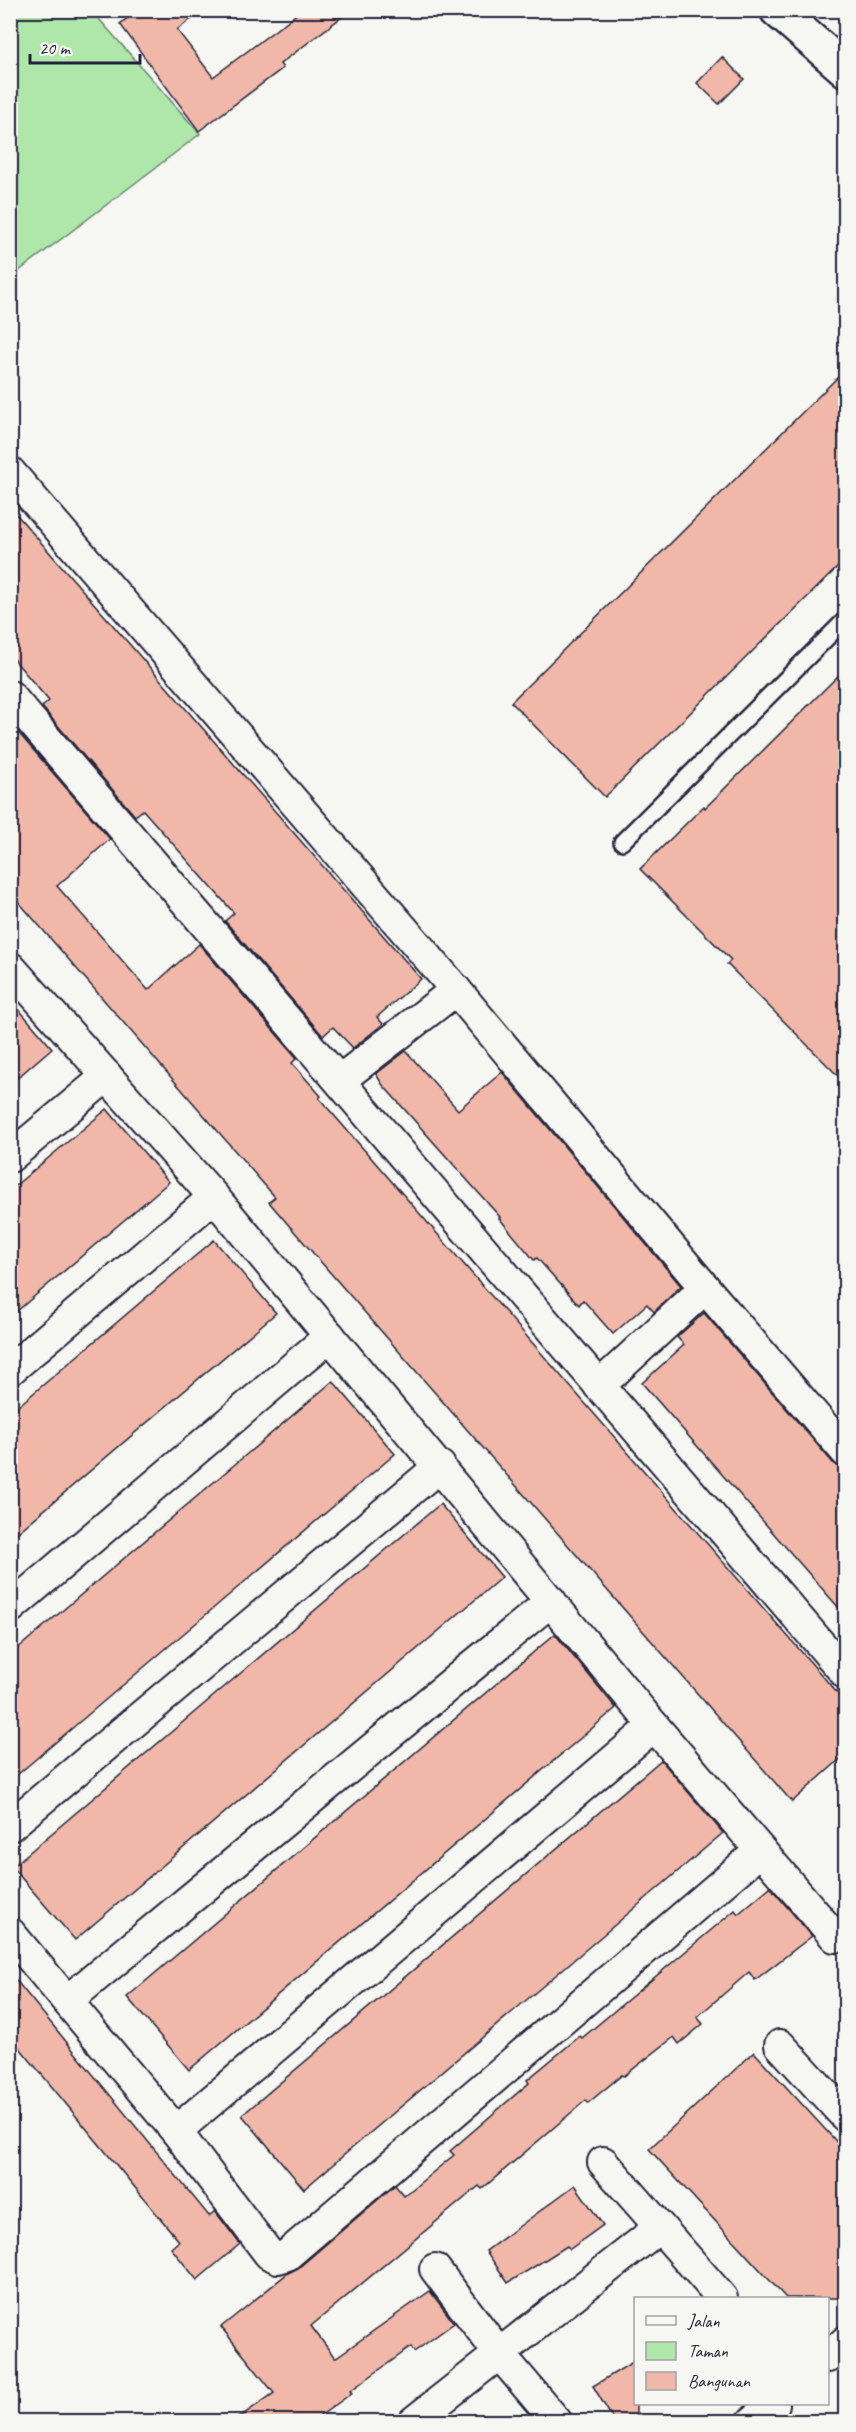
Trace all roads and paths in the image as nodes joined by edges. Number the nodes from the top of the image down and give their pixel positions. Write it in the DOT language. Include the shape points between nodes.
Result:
graph roads {
  1 [pos="777,10"];
  2 [pos="846,70"];
  3 [pos="10,472"];
  4 [pos="846,619"];
  5 [pos="10,696"];
  6 [pos="622,842"];
  7 [pos="10,967"];
  8 [pos="456,990"];
  9 [pos="107,1077"];
  10 [pos="340,1080"];
  11 [pos="10,1157"];
  12 [pos="214,1197"];
  13 [pos="705,1288"];
  14 [pos="330,1336"];
  15 [pos="10,1370"];
  16 [pos="599,1386"];
  17 [pos="846,1452"];
  18 [pos="440,1466"];
  19 [pos="551,1601"];
  20 [pos="10,1608"];
  21 [pos="846,1674"];
  22 [pos="654,1726"];
  23 [pos="10,1826"];
  24 [pos="760,1851"];
  25 [pos="10,1933"];
  26 [pos="835,1937"];
  27 [pos="68,2000"];
  28 [pos="780,2045"];
  29 [pos="846,2116"];
  30 [pos="176,2131"];
  31 [pos="603,2162"];
  32 [pos="660,2227"];
  33 [pos="435,2269"];
  34 [pos="721,2297"];
  35 [pos="846,2341"];
  36 [pos="498,2352"];
  37 [pos="829,2356"];
  38 [pos="772,2405"];
  39 [pos="413,2421"];
  40 [pos="557,2421"];
  41 [pos="752,2421"];
  1 -- 2 [label="main road"];
  3 -- 8 [label="street"];
  4 -- 6 [label="lane"];
  5 -- 10 [label="street"];
  7 -- 9 [label="street"];
  8 -- 10 [label="street"];
  8 -- 13 [label="street"];
  9 -- 11 [label="street"];
  9 -- 12 [label="street"];
  10 -- 16 [label="street"];
  12 -- 14 [label="street"];
  12 -- 15 [label="street"];
  13 -- 16 [label="street"];
  13 -- 17 [label="street"];
  14 -- 18 [label="street"];
  14 -- 20 [label="street"];
  16 -- 21 [label="street"];
  18 -- 19 [label="street"];
  18 -- 23 [label="street"];
  19 -- 22 [label="street"];
  19 -- 27 [label="street"];
  22 -- 24 [label="street"];
  22 -- 30 [label="street"];
  24 -- 26 [label="street"];
  24 -- 30 [label="street" via="287,2255 278,2258 269,2254"];
  25 -- 27 [label="street"];
  27 -- 30 [label="street"];
  28 -- 29 [label="street"];
  31 -- 32 [label="street"];
  32 -- 34 [label="street"];
  32 -- 36 [label="street"];
  33 -- 36 [label="street"];
  35 -- 37 [label="street"];
  36 -- 39 [label="street"];
  36 -- 40 [label="street"];
  38 -- 41 [label="street"];
}
